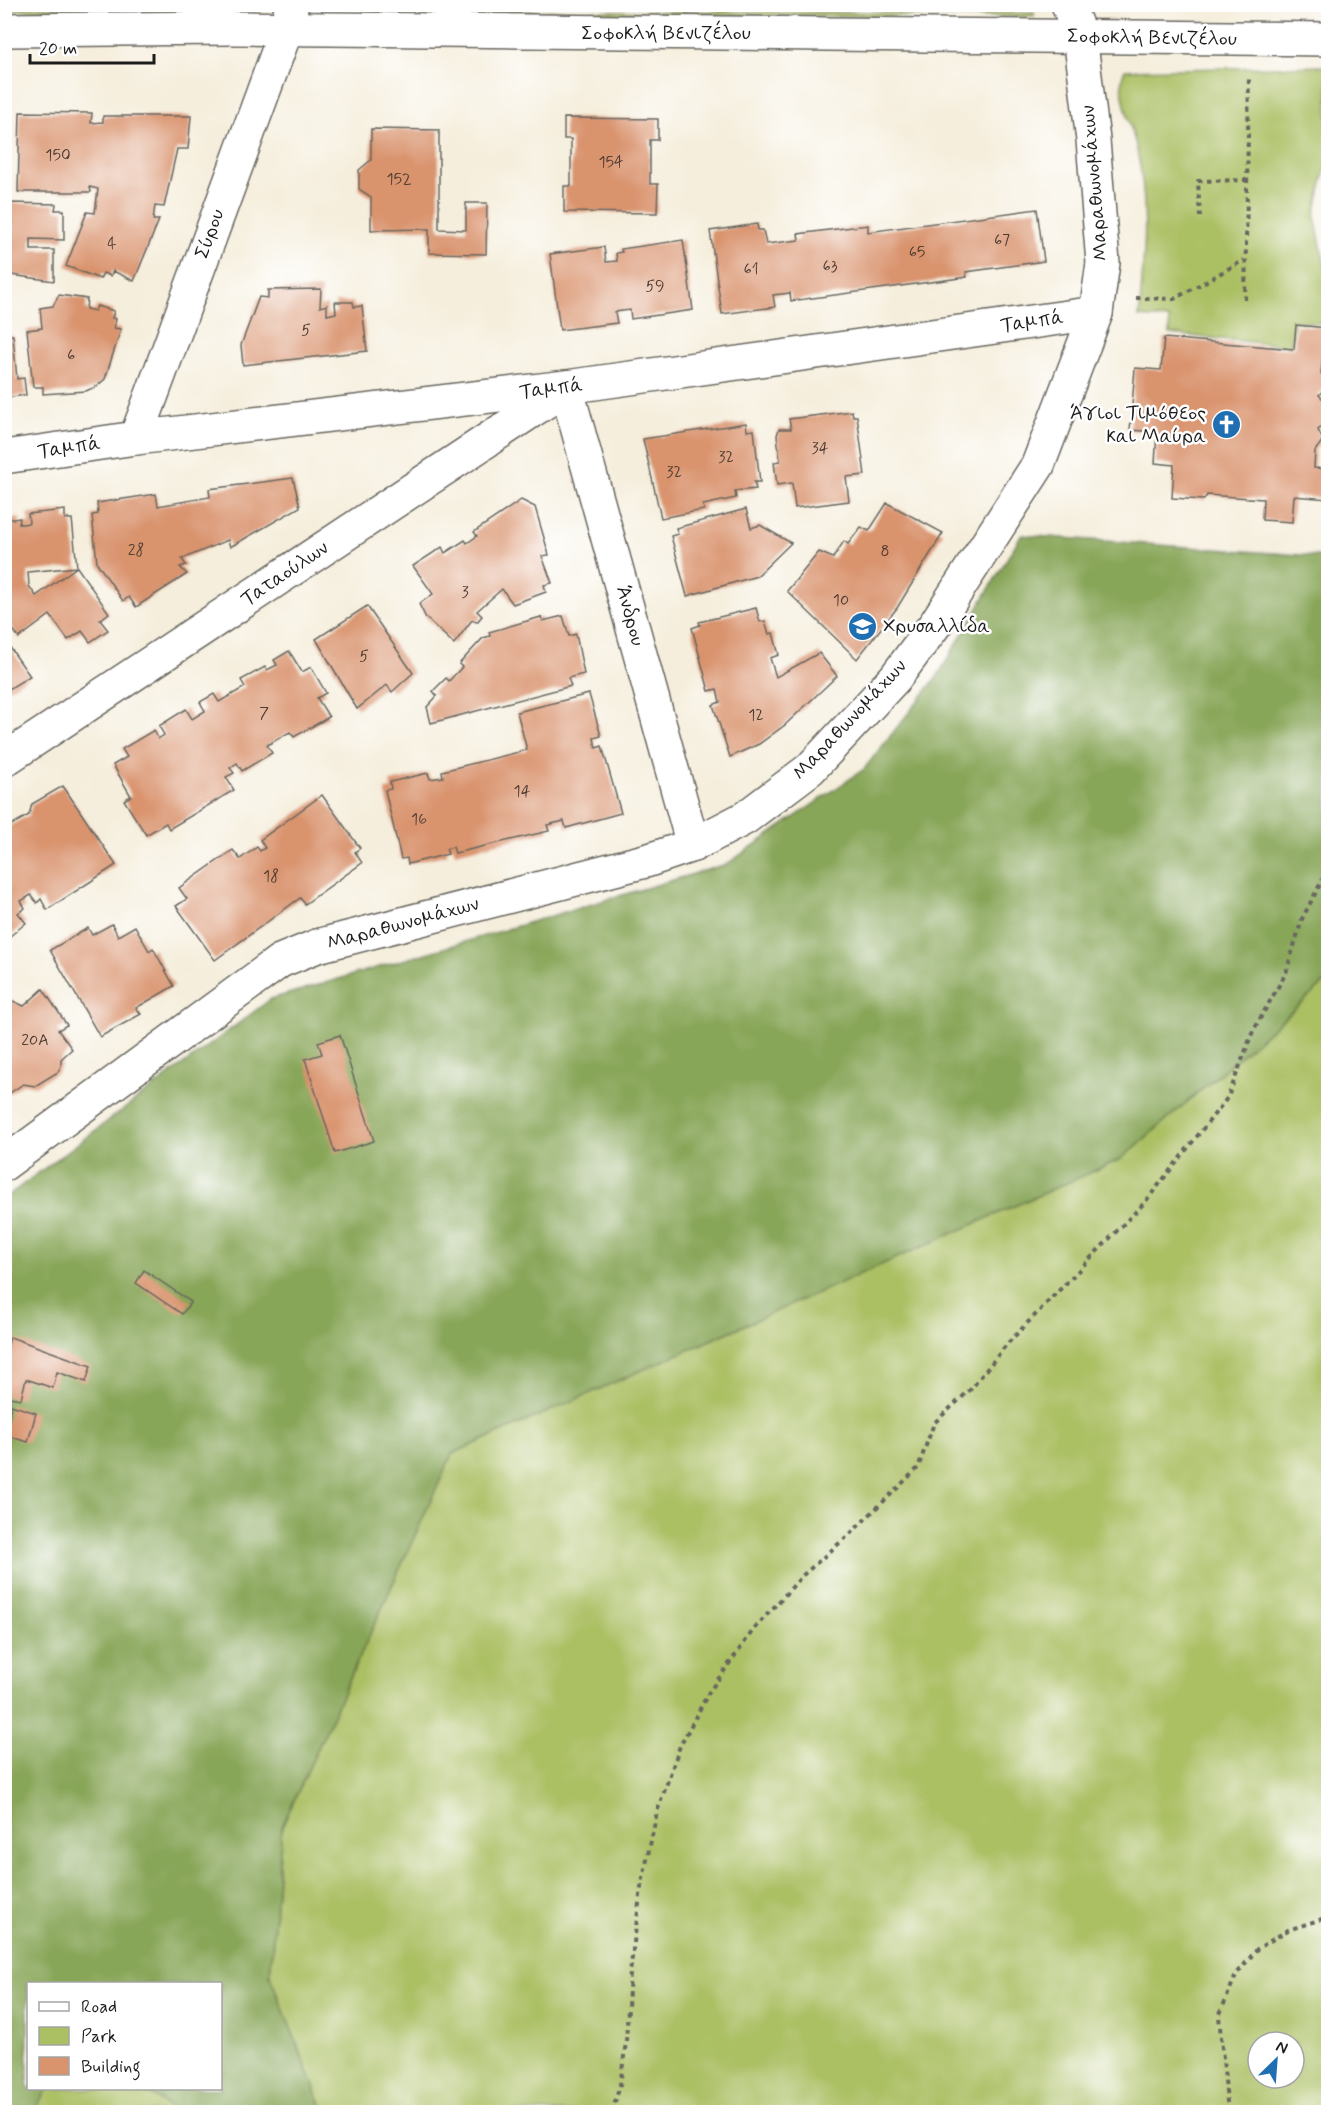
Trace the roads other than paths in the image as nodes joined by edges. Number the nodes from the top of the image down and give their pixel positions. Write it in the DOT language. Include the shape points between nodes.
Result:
graph roads {
  1 [pos="1068,4"];
  2 [pos="289,17"];
  3 [pos="4,30"];
  4 [pos="1080,36"];
  5 [pos="1329,39"];
  6 [pos="1096,313"];
  7 [pos="567,387"];
  8 [pos="136,438"];
  9 [pos="4,457"];
  10 [pos="4,760"];
  11 [pos="693,845"];
  12 [pos="4,1164"];
  1 -- 4 [label="street, Μαραθωνομάχων"];
  2 -- 3 [label="street, Σοφοκλή Βενιζέλου"];
  2 -- 4 [label="street, Σοφοκλή Βενιζέλου"];
  2 -- 8 [label="street, Σύρου"];
  4 -- 5 [label="street, Σοφοκλή Βενιζέλου"];
  4 -- 6 [label="street, Μαραθωνομάχων" via="1103,263"];
  6 -- 7 [label="street, Ταμπά"];
  6 -- 11 [label="street, Μαραθωνομάχων" via="1038,465 936,623 895,678 810,769 745,818"];
  7 -- 8 [label="street, Ταμπά"];
  7 -- 10 [label="street, Ταταούλων"];
  7 -- 11 [label="street, Άνδρου"];
  8 -- 9 [label="street, Ταμπά"];
  11 -- 12 [label="street, Μαραθωνομάχων" via="649,860 317,946 280,961"];
}
